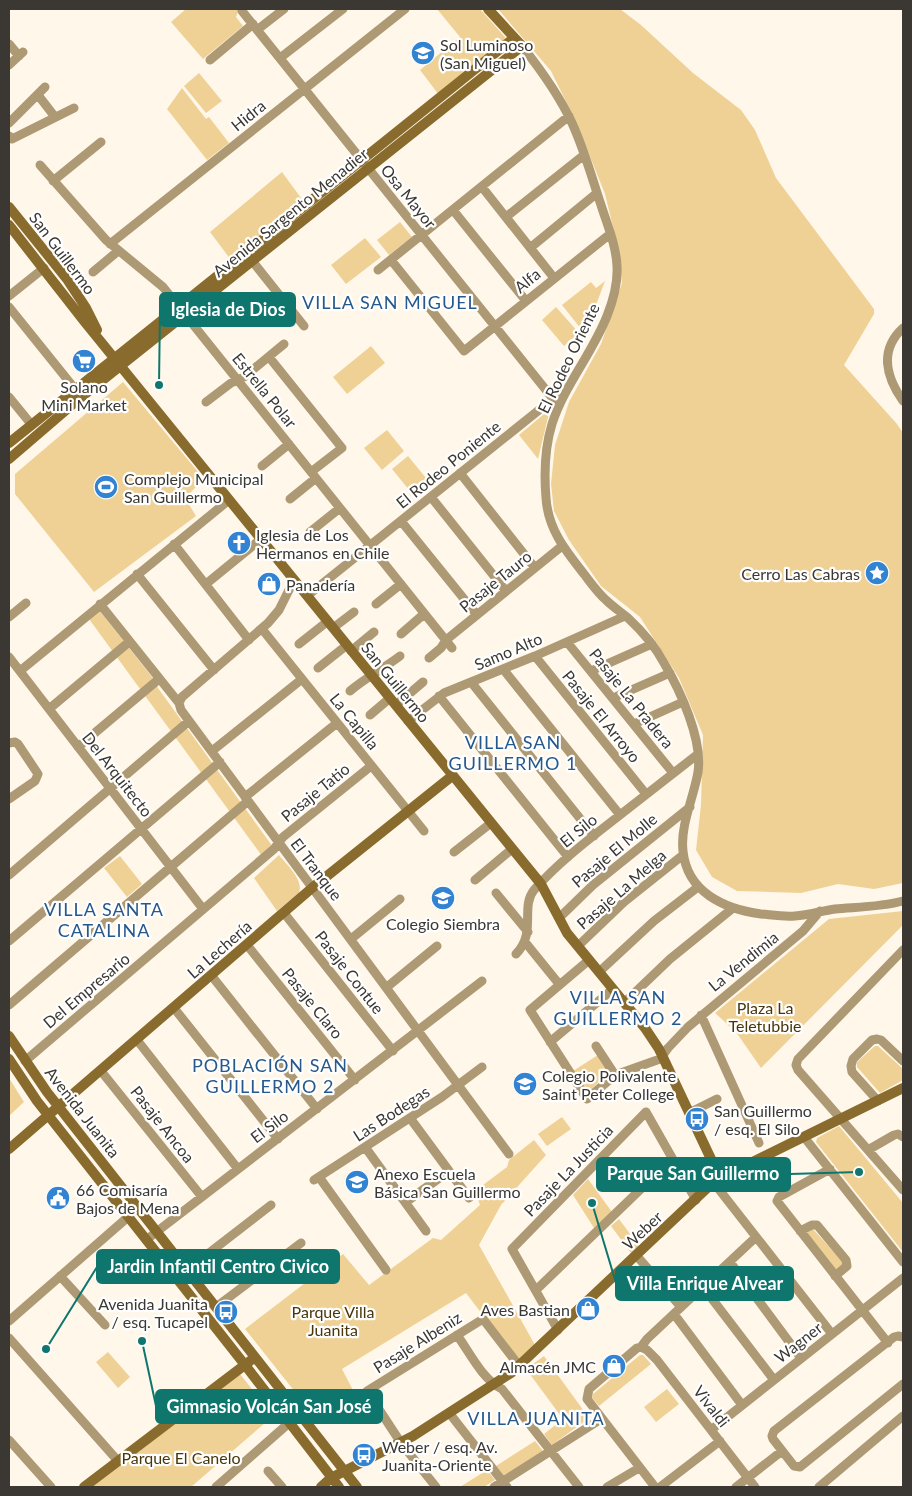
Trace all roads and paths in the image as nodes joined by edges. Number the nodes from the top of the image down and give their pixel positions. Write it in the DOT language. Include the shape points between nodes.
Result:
graph roads {
  1 [pos="284,9"];
  2 [pos="343,9"];
  3 [pos="488,9"];
  4 [pos="242,11"];
  5 [pos="398,11"];
  6 [pos="255,27"];
  7 [pos="514,38"];
  8 [pos="9,44"];
  9 [pos="522,46"];
  10 [pos="280,58"];
  11 [pos="210,60"];
  12 [pos="9,64"];
  13 [pos="45,87"];
  14 [pos="305,89"];
  15 [pos="38,95"];
  16 [pos="74,108"];
  17 [pos="569,116"];
  18 [pos="55,117"];
  19 [pos="9,123"];
  20 [pos="9,136"];
  21 [pos="100,142"];
  22 [pos="584,154"];
  23 [pos="361,159"];
  24 [pos="40,165"];
  25 [pos="367,168"];
  26 [pos="53,180"];
  27 [pos="482,186"];
  28 [pos="597,193"];
  29 [pos="9,207"];
  30 [pos="453,210"];
  31 [pos="506,217"];
  32 [pos="9,225"];
  33 [pos="610,234"];
  34 [pos="421,235"];
  35 [pos="110,244"];
  36 [pos="530,248"];
  37 [pos="118,251"];
  38 [pos="246,252"];
  39 [pos="391,260"];
  40 [pos="252,261"];
  41 [pos="44,268"];
  42 [pos="378,270"];
  43 [pos="93,272"];
  44 [pos="554,278"];
  45 [pos="9,296"];
  46 [pos="526,301"];
  47 [pos="9,307"];
  48 [pos="182,311"];
  49 [pos="304,326"];
  50 [pos="495,326"];
  51 [pos="903,328"];
  52 [pos="284,344"];
  53 [pos="105,346"];
  54 [pos="269,357"];
  55 [pos="118,362"];
  56 [pos="237,380"];
  57 [pos="75,389"];
  58 [pos="902,396"];
  59 [pos="9,397"];
  60 [pos="559,399"];
  61 [pos="206,402"];
  62 [pos="31,424"];
  63 [pos="9,443"];
  64 [pos="289,444"];
  65 [pos="9,459"];
  66 [pos="262,466"];
  67 [pos="460,474"];
  68 [pos="314,475"];
  69 [pos="431,497"];
  70 [pos="290,499"];
  71 [pos="229,500"];
  72 [pos="340,508"];
  73 [pos="401,521"];
  74 [pos="310,532"];
  75 [pos="261,539"];
  76 [pos="174,544"];
  77 [pos="370,546"];
  78 [pos="562,546"];
  79 [pos="536,568"];
  80 [pos="137,574"];
  81 [pos="294,580"];
  82 [pos="206,584"];
  83 [pos="401,584"];
  84 [pos="506,591"];
  85 [pos="307,596"];
  86 [pos="26,603"];
  87 [pos="100,604"];
  88 [pos="376,604"];
  89 [pos="354,612"];
  90 [pos="424,614"];
  91 [pos="477,614"];
  92 [pos="625,616"];
  93 [pos="9,617"];
  94 [pos="330,625"];
  95 [pos="262,629"];
  96 [pos="374,632"];
  97 [pos="401,634"];
  98 [pos="250,640"];
  99 [pos="446,640"];
  100 [pos="129,642"];
  101 [pos="568,642"];
  102 [pos="299,644"];
  103 [pos="652,644"];
  104 [pos="349,648"];
  105 [pos="452,648"];
  106 [pos="9,656"];
  107 [pos="400,656"];
  108 [pos="535,656"];
  109 [pos="429,658"];
  110 [pos="318,668"];
  111 [pos="503,669"];
  112 [pos="20,670"];
  113 [pos="214,670"];
  114 [pos="591,671"];
  115 [pos="670,673"];
  116 [pos="372,676"];
  117 [pos="159,679"];
  118 [pos="302,679"];
  119 [pos="423,682"];
  120 [pos="471,682"];
  121 [pos="350,692"];
  122 [pos="438,696"];
  123 [pos="613,698"];
  124 [pos="393,702"];
  125 [pos="683,702"];
  126 [pos="179,703"];
  127 [pos="49,709"];
  128 [pos="370,715"];
  129 [pos="408,720"];
  130 [pos="189,721"];
  131 [pos="337,723"];
  132 [pos="634,724"];
  133 [pos="12,743"];
  134 [pos="78,747"];
  135 [pos="212,751"];
  136 [pos="698,754"];
  137 [pos="220,762"];
  138 [pos="371,766"];
  139 [pos="673,773"];
  140 [pos="452,776"];
  141 [pos="110,788"];
  142 [pos="646,794"];
  143 [pos="247,799"];
  144 [pos="9,800"];
  145 [pos="690,806"];
  146 [pos="408,811"];
  147 [pos="620,815"];
  148 [pos="491,823"];
  149 [pos="141,829"];
  150 [pos="424,831"];
  151 [pos="594,836"];
  152 [pos="279,843"];
  153 [pos="512,849"];
  154 [pos="454,852"];
  155 [pos="683,855"];
  156 [pos="568,857"];
  157 [pos="171,867"];
  158 [pos="9,874"];
  159 [pos="475,880"];
  160 [pos="541,884"];
  161 [pos="698,887"];
  162 [pos="312,888"];
  163 [pos="496,893"];
  164 [pos="400,899"];
  165 [pos="903,900"];
  166 [pos="733,908"];
  167 [pos="203,909"];
  168 [pos="820,911"];
  169 [pos="284,913"];
  170 [pos="558,918"];
  171 [pos="528,932"];
  172 [pos="351,939"];
  173 [pos="9,941"];
  174 [pos="525,942"];
  175 [pos="247,945"];
  176 [pos="437,946"];
  177 [pos="578,946"];
  178 [pos="903,950"];
  179 [pos="516,954"];
  180 [pos="589,960"];
  181 [pos="599,972"];
  182 [pos="211,976"];
  183 [pos="482,981"];
  184 [pos="559,984"];
  185 [pos="387,987"];
  186 [pos="613,989"];
  187 [pos="624,1003"];
  188 [pos="9,1005"];
  189 [pos="174,1008"];
  190 [pos="701,1015"];
  191 [pos="419,1030"];
  192 [pos="9,1036"];
  193 [pos="137,1040"];
  194 [pos="550,1042"];
  195 [pos="596,1046"];
  196 [pos="393,1051"];
  197 [pos="662,1056"];
  198 [pos="9,1059"];
  199 [pos="25,1061"];
  200 [pos="903,1061"];
  201 [pos="482,1067"];
  202 [pos="101,1071"];
  203 [pos="615,1075"];
  204 [pos="355,1080"];
  205 [pos="459,1085"];
  206 [pos="903,1088"];
  207 [pos="717,1099"];
  208 [pos="878,1101"];
  209 [pos="60,1107"];
  210 [pos="317,1109"];
  211 [pos="689,1113"];
  212 [pos="48,1115"];
  213 [pos="410,1118"];
  214 [pos="841,1119"];
  215 [pos="804,1137"];
  216 [pos="903,1137"];
  217 [pos="278,1138"];
  218 [pos="759,1142"];
  219 [pos="365,1147"];
  220 [pos="9,1149"];
  221 [pos="868,1150"];
  222 [pos="509,1154"];
  223 [pos="672,1159"];
  224 [pos="238,1169"];
  225 [pos="830,1170"];
  226 [pos="449,1171"];
  227 [pos="717,1180"];
  228 [pos="903,1190"];
  229 [pos="202,1197"];
  230 [pos="469,1198"];
  231 [pos="696,1200"];
  232 [pos="406,1202"];
  233 [pos="271,1206"];
  234 [pos="128,1217"];
  235 [pos="426,1230"];
  236 [pos="157,1231"];
  237 [pos="800,1231"];
  238 [pos="756,1237"];
  239 [pos="146,1240"];
  240 [pos="301,1243"];
  241 [pos="636,1255"];
  242 [pos="730,1262"];
  243 [pos="903,1262"];
  244 [pos="187,1270"];
  245 [pos="386,1270"];
  246 [pos="60,1276"];
  247 [pos="835,1276"];
  248 [pos="903,1278"];
  249 [pos="703,1288"];
  250 [pos="536,1290"];
  251 [pos="216,1307"];
  252 [pos="681,1307"];
  253 [pos="862,1310"];
  254 [pos="674,1314"];
  255 [pos="9,1319"];
  256 [pos="105,1325"];
  257 [pos="558,1330"];
  258 [pos="832,1334"];
  259 [pos="457,1335"];
  260 [pos="902,1336"];
  261 [pos="9,1338"];
  262 [pos="888,1342"];
  263 [pos="641,1347"];
  264 [pos="256,1357"];
  265 [pos="802,1358"];
  266 [pos="245,1365"];
  267 [pos="520,1366"];
  268 [pos="774,1380"];
  269 [pos="903,1384"];
  270 [pos="495,1385"];
  271 [pos="742,1405"];
  272 [pos="450,1414"];
  273 [pos="903,1416"];
  274 [pos="601,1420"];
  275 [pos="289,1423"];
  276 [pos="711,1430"];
  277 [pos="9,1440"];
  278 [pos="720,1441"];
  279 [pos="401,1443"];
  280 [pos="551,1451"];
  281 [pos="782,1451"];
  282 [pos="118,1461"];
  283 [pos="639,1468"];
  284 [pos="268,1471"];
  285 [pos="345,1471"];
  286 [pos="331,1478"];
  287 [pos="748,1478"];
  288 [pos="504,1485"];
  289 [pos="51,1487"];
  290 [pos="84,1487"];
  291 [pos="216,1487"];
  292 [pos="282,1487"];
  293 [pos="321,1487"];
  294 [pos="339,1487"];
  295 [pos="357,1487"];
  296 [pos="436,1487"];
  297 [pos="494,1487"];
  298 [pos="579,1487"];
  299 [pos="606,1487"];
  300 [pos="654,1487"];
  301 [pos="660,1487"];
  302 [pos="736,1487"];
  303 [pos="755,1487"];
  304 [pos="819,1487"];
  1 -- 6 [label="street"];
  2 -- 10 [label="street"];
  3 -- 7 [label="street"];
  4 -- 6 [label="street, Osa Mayor"];
  5 -- 14 [label="street, Hidra"];
  6 -- 10 [label="street, Osa Mayor"];
  6 -- 11 [label="street"];
  7 -- 9 [label="street"];
  7 -- 23 [label="street, Avenida Sargento Menadier"];
  8 -- 12 [label="street" via="21,54"];
  9 -- 17 [label="street, El Rodeo Oriente" via="548,80"];
  9 -- 25 [label="street, Avenida Sargento Menadier"];
  10 -- 14 [label="street, Osa Mayor"];
  13 -- 15 [label="street"];
  14 -- 23 [label="street, Osa Mayor"];
  14 -- 35 [label="street, Hidra"];
  15 -- 18 [label="street"];
  15 -- 19 [label="street"];
  16 -- 18 [label="street"];
  17 -- 22 [label="street, El Rodeo Oriente"];
  17 -- 27 [label="street"];
  18 -- 20 [label="street" via="12,139"];
  21 -- 26 [label="street"];
  22 -- 28 [label="street, El Rodeo Oriente"];
  22 -- 31 [label="street"];
  23 -- 25 [label="street, Osa Mayor"];
  23 -- 38 [label="street, Avenida Sargento Menadier"];
  24 -- 26 [label="street, Estrella Polar"];
  25 -- 34 [label="street, Osa Mayor"];
  25 -- 40 [label="street, Avenida Sargento Menadier"];
  26 -- 35 [label="street, Estrella Polar"];
  27 -- 30 [label="street"];
  27 -- 31 [label="street"];
  28 -- 33 [label="street, El Rodeo Oriente"];
  28 -- 36 [label="street"];
  29 -- 53 [label="street, San Guillermo" via="70,283"];
  30 -- 34 [label="street"];
  30 -- 46 [label="street"];
  31 -- 36 [label="street"];
  32 -- 41 [label="street, San Guillermo"];
  33 -- 44 [label="street, Alfa"];
  33 -- 60 [label="street, El Rodeo Oriente" via="617,275 611,306 605,322"];
  34 -- 39 [label="street"];
  34 -- 50 [label="street, Osa Mayor"];
  35 -- 37 [label="street, Estrella Polar"];
  36 -- 44 [label="street"];
  37 -- 43 [label="street"];
  37 -- 48 [label="street, Estrella Polar" via="157,280"];
  38 -- 40 [label="street"];
  38 -- 48 [label="street, Avenida Sargento Menadier"];
  39 -- 42 [label="street"];
  39 -- 50 [label="street, Alfa" via="464,351"];
  40 -- 48 [label="street, Avenida Sargento Menadier"];
  40 -- 49 [label="street"];
  41 -- 45 [label="street"];
  41 -- 53 [label="street, San Guillermo"];
  44 -- 46 [label="street, Alfa"];
  46 -- 50 [label="street, Alfa"];
  47 -- 57 [label="street"];
  48 -- 55 [label="street, Avenida Sargento Menadier"];
  48 -- 56 [label="street, Estrella Polar"];
  50 -- 60 [label="street, Osa Mayor"];
  51 -- 58 [label="street" via="889,347 888,357 889,373"];
  52 -- 54 [label="street"];
  53 -- 55 [label="street, San Guillermo"];
  54 -- 56 [label="street"];
  54 -- 68 [label="street" via="342,448"];
  55 -- 57 [label="street, Avenida Sargento Menadier"];
  55 -- 65 [label="street, Avenida Sargento Menadier"];
  55 -- 71 [label="street, San Guillermo"];
  56 -- 61 [label="street"];
  56 -- 64 [label="street, Estrella Polar"];
  57 -- 62 [label="street, Avenida Sargento Menadier"];
  59 -- 62 [label="street"];
  60 -- 67 [label="street, El Rodeo Poniente" via="544,406"];
  60 -- 78 [label="street, El Rodeo Oriente" via="549,434 545,482 548,516"];
  62 -- 63 [label="street, Avenida Sargento Menadier"];
  64 -- 66 [label="street"];
  64 -- 68 [label="street, Estrella Polar"];
  67 -- 69 [label="street, El Rodeo Poniente"];
  67 -- 79 [label="street"];
  68 -- 70 [label="street"];
  68 -- 72 [label="street, Estrella Polar"];
  69 -- 73 [label="street, El Rodeo Poniente"];
  69 -- 84 [label="street"];
  71 -- 75 [label="street, San Guillermo"];
  71 -- 76 [label="street"];
  72 -- 74 [label="street"];
  72 -- 77 [label="street, Estrella Polar"];
  73 -- 77 [label="street, El Rodeo Poniente"];
  73 -- 91 [label="street"];
  75 -- 81 [label="street, San Guillermo"];
  75 -- 82 [label="street"];
  76 -- 80 [label="street"];
  76 -- 82 [label="street"];
  77 -- 83 [label="street, Estrella Polar"];
  77 -- 85 [label="street, El Rodeo Poniente"];
  78 -- 79 [label="street, Pasaje Tauro"];
  78 -- 92 [label="street, El Rodeo Oriente" via="603,598"];
  79 -- 84 [label="street, Pasaje Tauro"];
  80 -- 87 [label="street"];
  80 -- 113 [label="street"];
  81 -- 85 [label="street, San Guillermo"];
  81 -- 95 [label="street" via="279,610"];
  82 -- 98 [label="street"];
  83 -- 88 [label="street"];
  83 -- 90 [label="street, Estrella Polar"];
  84 -- 91 [label="street, Pasaje Tauro"];
  85 -- 94 [label="street, San Guillermo"];
  86 -- 93 [label="street"];
  87 -- 100 [label="street, El Tranque"];
  87 -- 112 [label="street"];
  89 -- 94 [label="street"];
  90 -- 97 [label="street"];
  90 -- 99 [label="street, Estrella Polar"];
  91 -- 99 [label="street, Pasaje Tauro"];
  92 -- 101 [label="street, Samo Alto"];
  92 -- 103 [label="street, El Rodeo Oriente"];
  94 -- 102 [label="street"];
  94 -- 104 [label="street, San Guillermo"];
  95 -- 98 [label="street"];
  95 -- 118 [label="street, La Capilla"];
  96 -- 104 [label="street"];
  98 -- 113 [label="street"];
  99 -- 105 [label="street, Estrella Polar"];
  99 -- 109 [label="street, Pasaje Tauro"];
  100 -- 117 [label="street, El Tranque"];
  100 -- 127 [label="street"];
  101 -- 108 [label="street, Samo Alto"];
  101 -- 114 [label="street, Pasaje La Pradera"];
  103 -- 114 [label="street"];
  103 -- 115 [label="street, El Rodeo Oriente"];
  104 -- 110 [label="street"];
  104 -- 116 [label="street, San Guillermo"];
  106 -- 112 [label="street, Del Arquitecto"];
  107 -- 116 [label="street"];
  108 -- 111 [label="street, Samo Alto"];
  108 -- 142 [label="street, Pasaje El Arroyo"];
  111 -- 120 [label="street, Samo Alto"];
  111 -- 147 [label="street"];
  112 -- 127 [label="street, Del Arquitecto"];
  113 -- 126 [label="street" via="182,696"];
  114 -- 123 [label="street, Pasaje La Pradera"];
  115 -- 123 [label="street"];
  115 -- 125 [label="street, El Rodeo Oriente"];
  116 -- 121 [label="street"];
  116 -- 124 [label="street, San Guillermo"];
  117 -- 126 [label="street, El Tranque"];
  117 -- 134 [label="street"];
  118 -- 131 [label="street, La Capilla"];
  118 -- 135 [label="street"];
  119 -- 124 [label="street"];
  120 -- 122 [label="street, Samo Alto"];
  120 -- 151 [label="street"];
  122 -- 129 [label="street, Samo Alto"];
  122 -- 156 [label="street"];
  123 -- 132 [label="street, Pasaje La Pradera"];
  124 -- 128 [label="street"];
  124 -- 129 [label="street, San Guillermo"];
  125 -- 132 [label="street"];
  125 -- 136 [label="street, El Rodeo Oriente"];
  126 -- 130 [label="street, El Tranque"];
  127 -- 134 [label="street, Del Arquitecto"];
  129 -- 140 [label="street, San Guillermo"];
  130 -- 135 [label="street, El Tranque"];
  130 -- 141 [label="street"];
  131 -- 138 [label="street, La Capilla"];
  131 -- 143 [label="street"];
  132 -- 139 [label="street, Pasaje La Pradera"];
  133 -- 144 [label="street" via="18,744 38,774 36,781"];
  134 -- 141 [label="street, Del Arquitecto"];
  135 -- 137 [label="street, El Tranque"];
  136 -- 139 [label="street, El Silo"];
  136 -- 145 [label="street, El Rodeo Oriente" via="698,772"];
  137 -- 143 [label="street, El Tranque"];
  137 -- 149 [label="street"];
  138 -- 146 [label="street, La Capilla"];
  138 -- 152 [label="street, Pasaje Tatio"];
  139 -- 142 [label="street, El Silo"];
  140 -- 146 [label="street, La Lechería"];
  140 -- 148 [label="street, San Guillermo"];
  141 -- 149 [label="street, Del Arquitecto"];
  141 -- 158 [label="street"];
  142 -- 147 [label="street, El Silo"];
  143 -- 152 [label="street, El Tranque"];
  143 -- 157 [label="street"];
  145 -- 155 [label="street, El Rodeo Oriente"];
  145 -- 170 [label="street, Pasaje El Molle" via="593,885"];
  146 -- 150 [label="street, La Capilla"];
  146 -- 162 [label="street, La Lechería"];
  147 -- 151 [label="street, El Silo"];
  148 -- 153 [label="street, San Guillermo"];
  148 -- 154 [label="street"];
  149 -- 157 [label="street, Del Arquitecto"];
  149 -- 173 [label="street"];
  151 -- 156 [label="street, El Silo"];
  152 -- 162 [label="street, El Tranque"];
  152 -- 167 [label="street, Del Empresario"];
  153 -- 159 [label="street"];
  153 -- 160 [label="street, San Guillermo"];
  155 -- 161 [label="street, El Rodeo Oriente"];
  155 -- 177 [label="street, Pasaje La Melga" via="624,902"];
  156 -- 160 [label="street, El Silo"];
  157 -- 167 [label="street, Del Arquitecto"];
  157 -- 188 [label="street"];
  160 -- 170 [label="street, San Guillermo"];
  160 -- 171 [label="street, El Silo" via="530,900"];
  161 -- 166 [label="street, El Rodeo Oriente"];
  161 -- 181 [label="street" via="647,926"];
  162 -- 169 [label="street, La Lechería"];
  162 -- 172 [label="street, El Tranque"];
  163 -- 171 [label="street"];
  164 -- 172 [label="street"];
  165 -- 168 [label="street, El Rodeo Oriente" via="880,906"];
  166 -- 168 [label="street, El Rodeo Oriente" via="791,916"];
  166 -- 187 [label="street"];
  167 -- 199 [label="street, Del Empresario"];
  168 -- 190 [label="street, La Vendimia" via="803,931"];
  169 -- 175 [label="street, La Lechería"];
  169 -- 196 [label="street, Pasaje Contue"];
  170 -- 177 [label="street, San Guillermo"];
  171 -- 174 [label="street, El Silo"];
  172 -- 185 [label="street, El Tranque"];
  174 -- 179 [label="street, El Silo"];
  174 -- 184 [label="street"];
  175 -- 182 [label="street, La Lechería"];
  175 -- 204 [label="street, Pasaje Claro"];
  176 -- 185 [label="street"];
  177 -- 180 [label="street, San Guillermo"];
  178 -- 214 [label="street" via="796,1064"];
  180 -- 181 [label="street, San Guillermo"];
  180 -- 184 [label="street"];
  181 -- 186 [label="street, San Guillermo"];
  182 -- 189 [label="street, La Lechería"];
  182 -- 210 [label="street"];
  183 -- 191 [label="street, El Silo"];
  184 -- 194 [label="street" via="530,1010"];
  185 -- 191 [label="street, El Tranque"];
  186 -- 187 [label="street, San Guillermo"];
  186 -- 194 [label="street"];
  187 -- 197 [label="street, San Guillermo"];
  189 -- 193 [label="street, La Lechería"];
  189 -- 217 [label="street"];
  190 -- 197 [label="street, La Vendimia"];
  190 -- 218 [label="street"];
  191 -- 196 [label="street, El Silo"];
  191 -- 205 [label="street, El Tranque"];
  192 -- 199 [label="street, Avenida Juanita"];
  193 -- 202 [label="street, La Lechería"];
  193 -- 224 [label="street"];
  194 -- 203 [label="street, La Vendimia" via="587,1100"];
  195 -- 203 [label="street"];
  196 -- 204 [label="street, El Silo"];
  197 -- 203 [label="street, La Vendimia"];
  197 -- 211 [label="street, San Guillermo"];
  198 -- 212 [label="street, Avenida Juanita"];
  199 -- 209 [label="street, Avenida Juanita"];
  200 -- 208 [label="street" via="877,1039 870,1041 853,1059 852,1072"];
  201 -- 205 [label="street, Las Bodegas"];
  202 -- 209 [label="street, La Lechería"];
  202 -- 229 [label="street, Pasaje Ancoa"];
  204 -- 210 [label="street, El Silo"];
  205 -- 213 [label="street, Las Bodegas"];
  205 -- 222 [label="street, El Tranque"];
  206 -- 208 [label="street, Weber"];
  207 -- 211 [label="street"];
  208 -- 214 [label="street, Weber"];
  209 -- 212 [label="street, La Lechería"];
  209 -- 236 [label="street, Avenida Juanita"];
  210 -- 217 [label="street, El Silo"];
  211 -- 227 [label="street, San Guillermo"];
  212 -- 220 [label="street, La Lechería"];
  212 -- 234 [label="street, Avenida Juanita"];
  213 -- 219 [label="street, Las Bodegas"];
  213 -- 226 [label="street"];
  214 -- 215 [label="street, Weber"];
  214 -- 221 [label="street"];
  215 -- 225 [label="street"];
  215 -- 227 [label="street, Weber"];
  216 -- 221 [label="street" via="894,1135"];
  217 -- 224 [label="street, El Silo"];
  219 -- 232 [label="street"];
  219 -- 245 [label="street, Las Bodegas" via="317,1179"];
  221 -- 228 [label="street"];
  223 -- 231 [label="street"];
  223 -- 250 [label="street"];
  223 -- 250 [label="street, Pasaje La Justicia" via="646,1112 512,1249"];
  224 -- 229 [label="street, El Silo"];
  225 -- 237 [label="street" via="777,1199"];
  225 -- 243 [label="street"];
  226 -- 230 [label="street"];
  226 -- 232 [label="street"];
  227 -- 231 [label="street, Weber"];
  227 -- 238 [label="street"];
  229 -- 236 [label="street, El Silo"];
  231 -- 241 [label="street, Weber"];
  232 -- 235 [label="street"];
  233 -- 244 [label="street"];
  234 -- 239 [label="street, Avenida Juanita"];
  234 -- 246 [label="street"];
  236 -- 239 [label="street, El Silo"];
  236 -- 244 [label="street, Avenida Juanita"];
  237 -- 247 [label="street"];
  237 -- 247 [label="street" via="812,1224 819,1226 846,1260 846,1268"];
  238 -- 242 [label="street"];
  238 -- 258 [label="street"];
  239 -- 266 [label="street, Avenida Juanita"];
  240 -- 251 [label="street"];
  241 -- 252 [label="street"];
  241 -- 257 [label="street, Weber"];
  242 -- 249 [label="street"];
  242 -- 265 [label="street"];
  244 -- 251 [label="street, Avenida Juanita"];
  246 -- 255 [label="street"];
  246 -- 256 [label="street"];
  247 -- 253 [label="street"];
  248 -- 253 [label="street, Wagner"];
  249 -- 252 [label="street"];
  249 -- 268 [label="street"];
  250 -- 257 [label="street"];
  251 -- 264 [label="street, Avenida Juanita"];
  252 -- 254 [label="street"];
  253 -- 258 [label="street, Wagner"];
  253 -- 262 [label="street"];
  254 -- 263 [label="street"];
  254 -- 271 [label="street"];
  257 -- 267 [label="street, Weber"];
  258 -- 265 [label="street, Wagner"];
  259 -- 267 [label="street, Pasaje Albeniz" via="483,1319"];
  259 -- 270 [label="street"];
  259 -- 279 [label="street, Pasaje Albeniz" via="367,1391"];
  260 -- 262 [label="street"];
  261 -- 282 [label="street"];
  262 -- 281 [label="street" via="774,1431 772,1439"];
  263 -- 274 [label="street" via="590,1389 586,1396"];
  263 -- 276 [label="street, Vivaldi" via="652,1354"];
  264 -- 266 [label="street"];
  264 -- 285 [label="street, Avenida Juanita"];
  265 -- 268 [label="street, Wagner"];
  266 -- 275 [label="street, Avenida Juanita"];
  266 -- 282 [label="street"];
  267 -- 270 [label="street, Weber"];
  268 -- 271 [label="street, Wagner"];
  269 -- 281 [label="street" via="803,1466 794,1466"];
  270 -- 272 [label="street, Weber"];
  270 -- 280 [label="street" via="502,1389"];
  271 -- 276 [label="street, Wagner"];
  272 -- 279 [label="street, Weber"];
  272 -- 288 [label="street"];
  273 -- 304 [label="street"];
  274 -- 280 [label="street"];
  274 -- 283 [label="street"];
  275 -- 286 [label="street, Avenida Juanita"];
  275 -- 291 [label="street"];
  276 -- 278 [label="street, Vivaldi"];
  277 -- 289 [label="street"];
  278 -- 287 [label="street, Vivaldi"];
  278 -- 301 [label="street"];
  279 -- 285 [label="street, Weber"];
  279 -- 296 [label="street"];
  280 -- 288 [label="street"];
  280 -- 298 [label="street"];
  281 -- 287 [label="street"];
  282 -- 290 [label="street"];
  283 -- 299 [label="street"];
  283 -- 300 [label="street"];
  284 -- 292 [label="street"];
  285 -- 286 [label="street, Weber"];
  285 -- 295 [label="street, Avenida Juanita"];
  286 -- 293 [label="street, Weber"];
  286 -- 294 [label="street, Avenida Juanita"];
  287 -- 302 [label="street"];
  287 -- 303 [label="street, Vivaldi"];
  288 -- 297 [label="street"];
}
